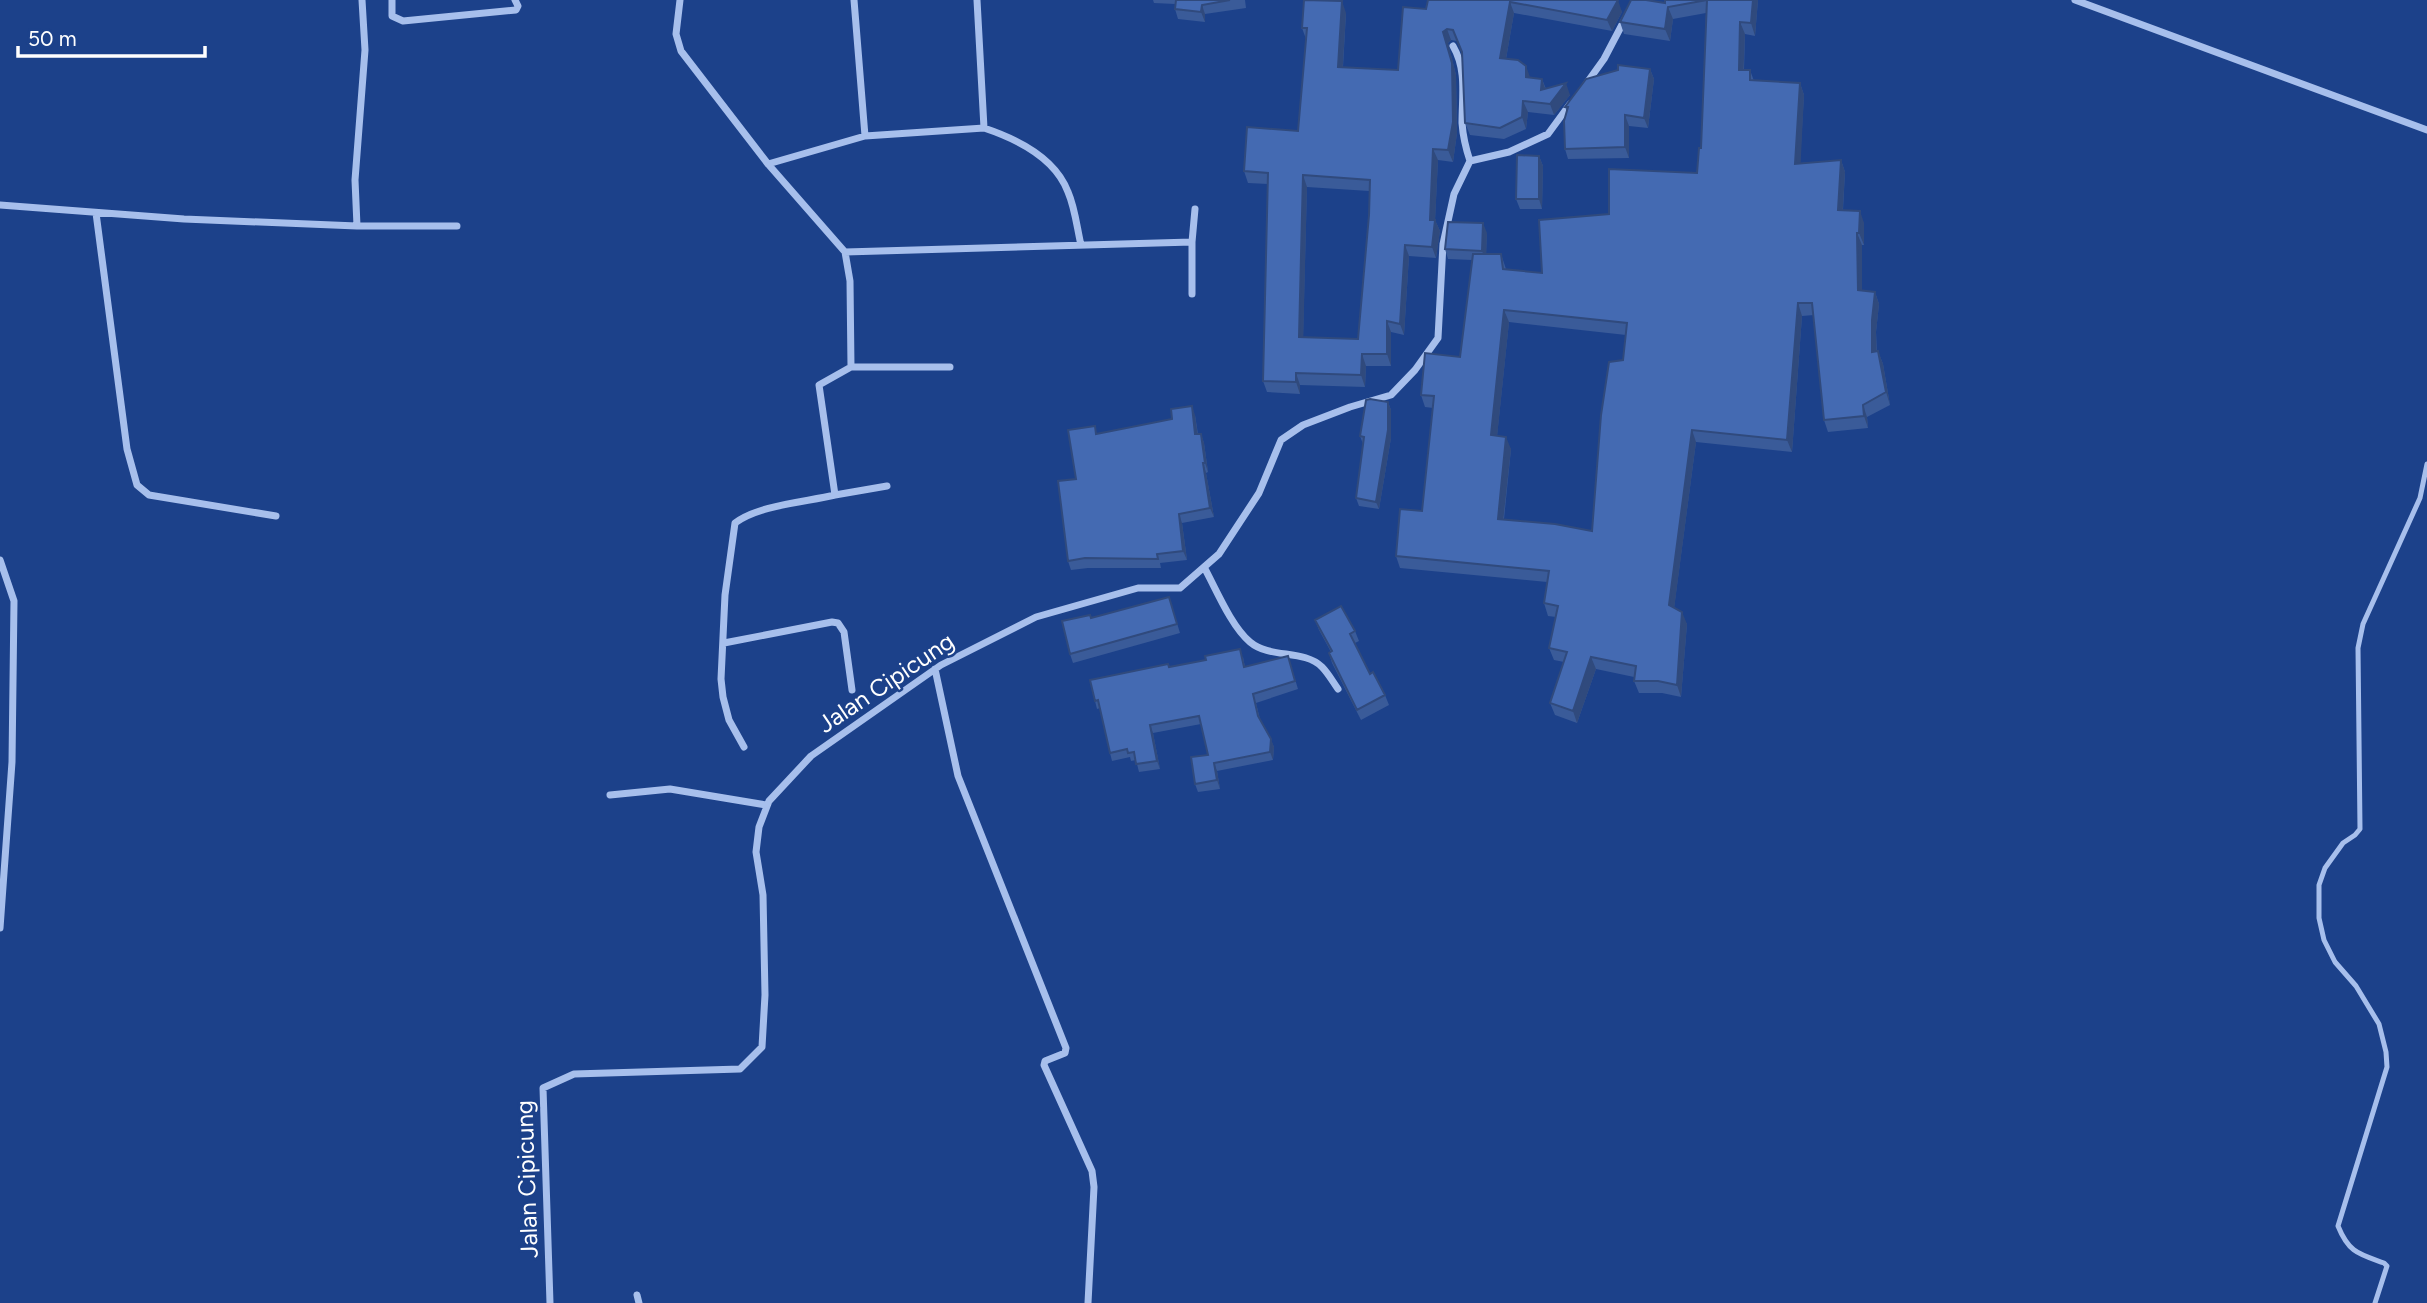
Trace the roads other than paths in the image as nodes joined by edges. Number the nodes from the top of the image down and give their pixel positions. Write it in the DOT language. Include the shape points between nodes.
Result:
graph roads {
  1 [pos="362,0"];
  2 [pos="392,0"];
  3 [pos="515,0"];
  4 [pos="680,0"];
  5 [pos="854,0"];
  6 [pos="976,0"];
  7 [pos="2075,0"];
  8 [pos="1629,12"];
  9 [pos="1453,46"];
  10 [pos="1580,91"];
  11 [pos="1572,102"];
  12 [pos="984,128"];
  13 [pos="2427,130"];
  14 [pos="865,136"];
  15 [pos="1470,161"];
  16 [pos="768,164"];
  17 [pos="0,205"];
  18 [pos="1195,209"];
  19 [pos="96,213"];
  20 [pos="357,226"];
  21 [pos="457,226"];
  22 [pos="1192,243"];
  23 [pos="1081,245"];
  24 [pos="845,252"];
  25 [pos="1192,295"];
  26 [pos="851,367"];
  27 [pos="950,367"];
  28 [pos="2427,464"];
  29 [pos="887,486"];
  30 [pos="835,495"];
  31 [pos="276,516"];
  32 [pos="0,560"];
  33 [pos="1204,567"];
  34 [pos="724,643"];
  35 [pos="935,669"];
  36 [pos="852,690"];
  37 [pos="1338,690"];
  38 [pos="744,747"];
  39 [pos="610,795"];
  40 [pos="768,803"];
  41 [pos="0,928"];
  42 [pos="550,1303"];
  43 [pos="1088,1303"];
  44 [pos="2375,1303"];
  1 -- 20 [label="street" via="365,50 355,180"];
  2 -- 3 [label="street" via="392,16 402,21 516,10"];
  4 -- 16 [label="street" via="676,34 681,51"];
  5 -- 14 [label="street"];
  6 -- 12 [label="street"];
  7 -- 13 [label="street"];
  8 -- 10 [label="street" via="1604,59"];
  9 -- 15 [label="street" via="1463,74 1463,133"];
  11 -- 15 [label="street" via="1548,134 1509,152"];
  12 -- 14 [label="street"];
  12 -- 23 [label="street" via="1013,138 1056,169 1069,193"];
  14 -- 16 [label="street"];
  15 -- 33 [label="street, Jalan Cipicung" via="1454,194 1443,244 1438,338 1391,395 1303,425 1281,440 1259,493 1219,554"];
  16 -- 24 [label="street"];
  17 -- 19 [label="street"];
  18 -- 22 [label="street"];
  19 -- 20 [label="street"];
  19 -- 31 [label="street" via="127,449 137,485 149,495"];
  20 -- 21 [label="street"];
  22 -- 23 [label="street"];
  22 -- 25 [label="street"];
  23 -- 24 [label="street"];
  24 -- 26 [label="street"];
  26 -- 27 [label="street"];
  26 -- 30 [label="street" via="819,385"];
  28 -- 44 [label="lane" via="2420,498 2363,624 2358,648 2360,829 2325,868 2318,901 2324,940 2379,1024 2386,1052 2387,1067 2338,1226 2352,1250 2386,1264"];
  29 -- 30 [label="street"];
  30 -- 34 [label="street" via="759,511 735,523"];
  32 -- 41 [label="street" via="14,601 12,762"];
  33 -- 35 [label="street, Jalan Cipicung" via="1180,588 1138,588 1036,617"];
  33 -- 37 [label="street" via="1250,642 1321,666"];
  34 -- 36 [label="street" via="838,623 844,632"];
  34 -- 38 [label="street" via="723,696 729,720"];
  35 -- 40 [label="street, Jalan Cipicung" via="811,756"];
  35 -- 43 [label="street" via="958,776 1066,1048 1044,1065 1092,1171"];
  39 -- 40 [label="street" via="670,789"];
  40 -- 42 [label="street, Jalan Cipicung" via="756,852 762,895 762,1047 740,1069 574,1074 543,1088"];
}
